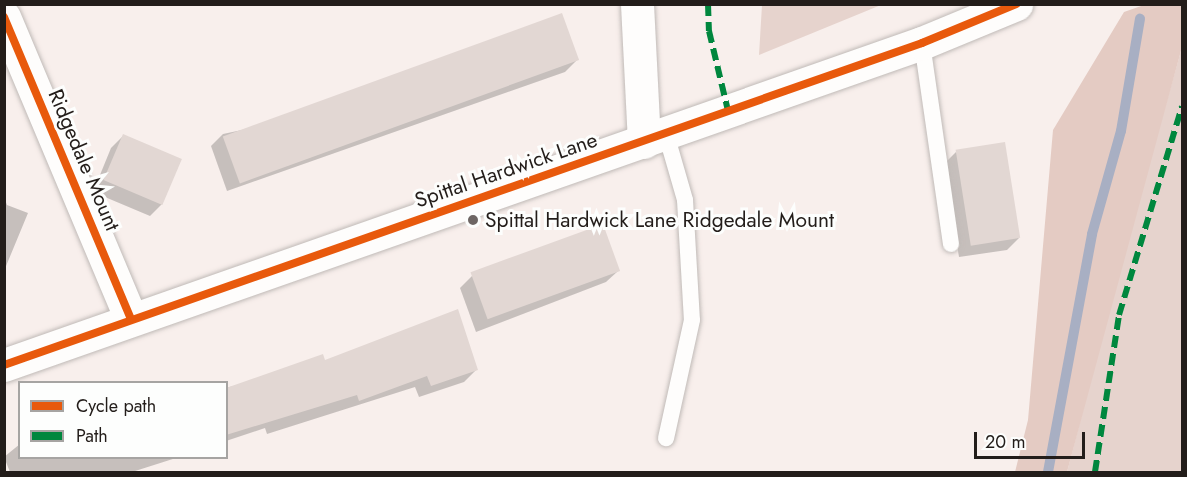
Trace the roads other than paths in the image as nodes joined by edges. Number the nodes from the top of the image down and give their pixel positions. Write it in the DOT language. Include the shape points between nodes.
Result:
graph roads {
  1 [pos="637,4"];
  2 [pos="1016,4"];
  3 [pos="4,17"];
  4 [pos="922,44"];
  5 [pos="655,138"];
  6 [pos="951,244"];
  7 [pos="129,316"];
  8 [pos="4,365"];
  9 [pos="666,438"];
  1 -- 5 [label="street"];
  2 -- 4 [label="street, Spittal Hardwick Lane"];
  3 -- 7 [label="street, Ridgedale Mount"];
  4 -- 5 [label="street, Spittal Hardwick Lane"];
  4 -- 6 [label="lane"];
  5 -- 7 [label="street, Spittal Hardwick Lane"];
  5 -- 9 [label="lane" via="685,200 692,320"];
  7 -- 8 [label="street, Spittal Hardwick Lane"];
}
